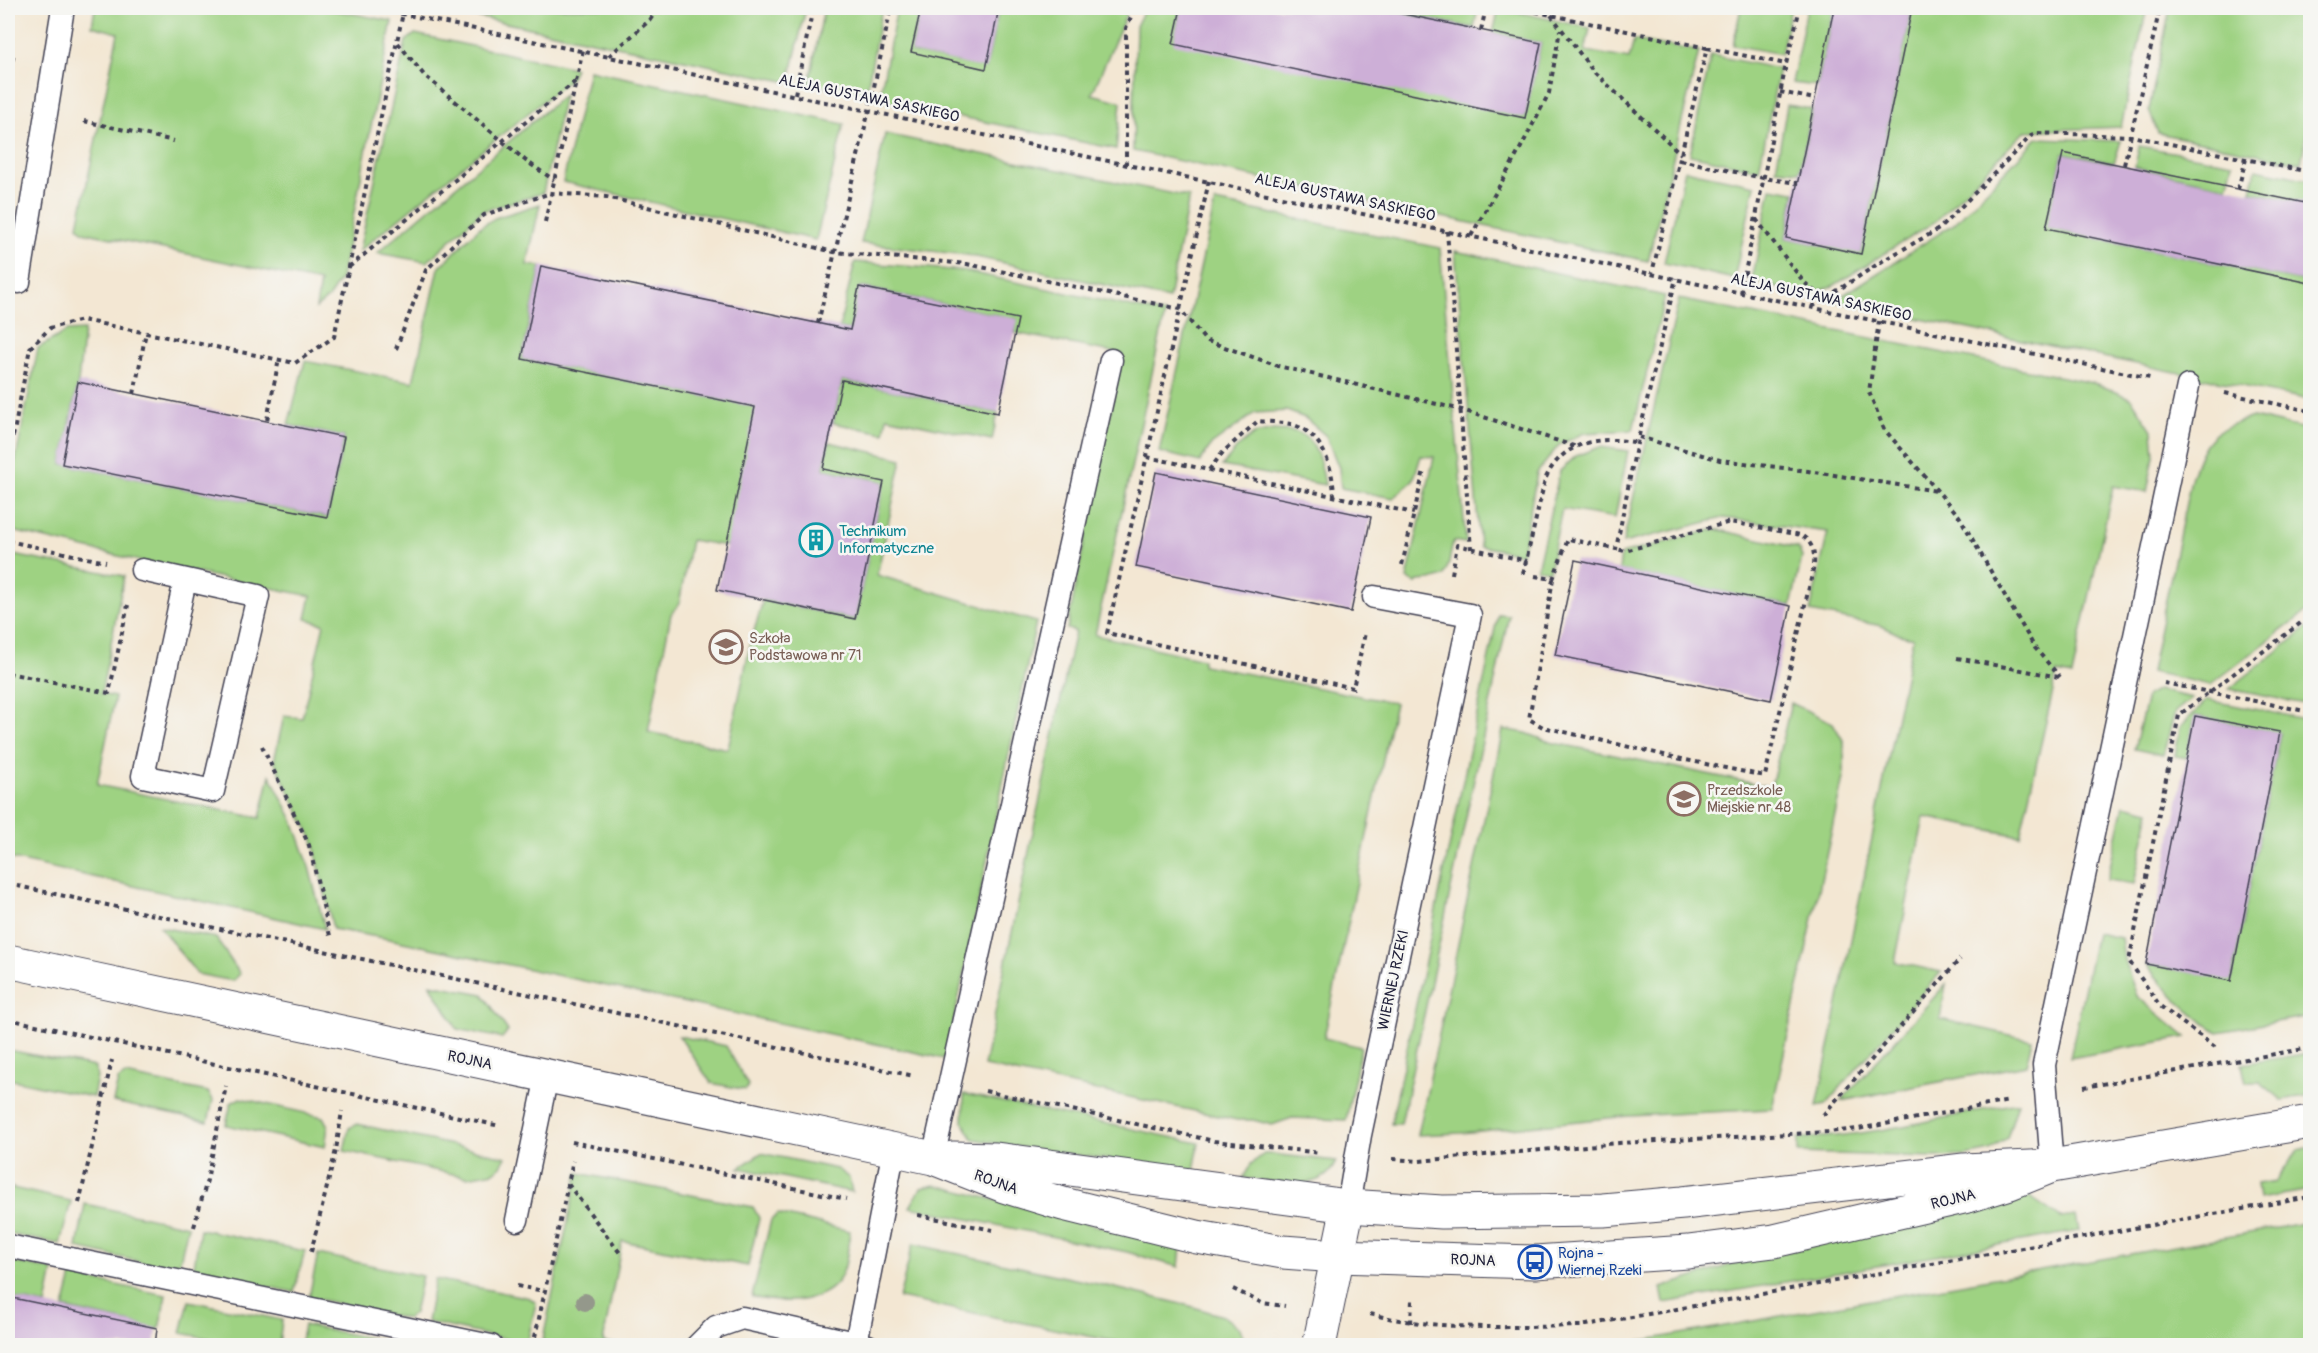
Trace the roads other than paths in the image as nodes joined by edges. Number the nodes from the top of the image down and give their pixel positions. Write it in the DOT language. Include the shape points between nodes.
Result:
graph roads {
  1 [pos="63,8"];
  2 [pos="19,282"];
  3 [pos="1111,360"];
  4 [pos="2188,386"];
  5 [pos="139,569"];
  6 [pos="185,580"];
  7 [pos="1374,597"];
  8 [pos="8,961"];
  9 [pos="547,1076"];
  10 [pos="2310,1122"];
  11 [pos="894,1149"];
  12 [pos="933,1158"];
  13 [pos="2052,1166"];
  14 [pos="1348,1206"];
  15 [pos="517,1220"];
  16 [pos="8,1246"];
  17 [pos="1338,1256"];
  18 [pos="862,1344"];
  19 [pos="491,1346"];
  20 [pos="697,1346"];
  21 [pos="1319,1346"];
  1 -- 2 [label="lane"];
  3 -- 12 [label="lane"];
  4 -- 13 [label="lane" via="2043,1065"];
  5 -- 6 [label="lane"];
  6 -- 6 [label="lane" via="143,776 213,791 258,596"];
  7 -- 14 [label="lane, WIERNEJ RZEKI" via="1470,615"];
  8 -- 9 [label="street, ROJNA"];
  9 -- 11 [label="street, ROJNA"];
  9 -- 15 [label="lane"];
  10 -- 13 [label="street, ROJNA"];
  11 -- 12 [label="street, ROJNA"];
  11 -- 18 [label="lane"];
  12 -- 14 [label="street, ROJNA" via="996,1158"];
  12 -- 17 [label="street, ROJNA" via="1004,1186 1163,1230 1283,1252"];
  13 -- 14 [label="street, ROJNA" via="1964,1170 1603,1210 1442,1212"];
  13 -- 17 [label="street, ROJNA" via="1968,1196 1728,1248 1535,1262"];
  14 -- 17 [label="street, WIERNEJ RZEKI"];
  16 -- 19 [label="lane"];
  17 -- 21 [label="street, WIERNEJ RZEKI"];
  18 -- 20 [label="lane" via="742,1318 716,1327"];
}
